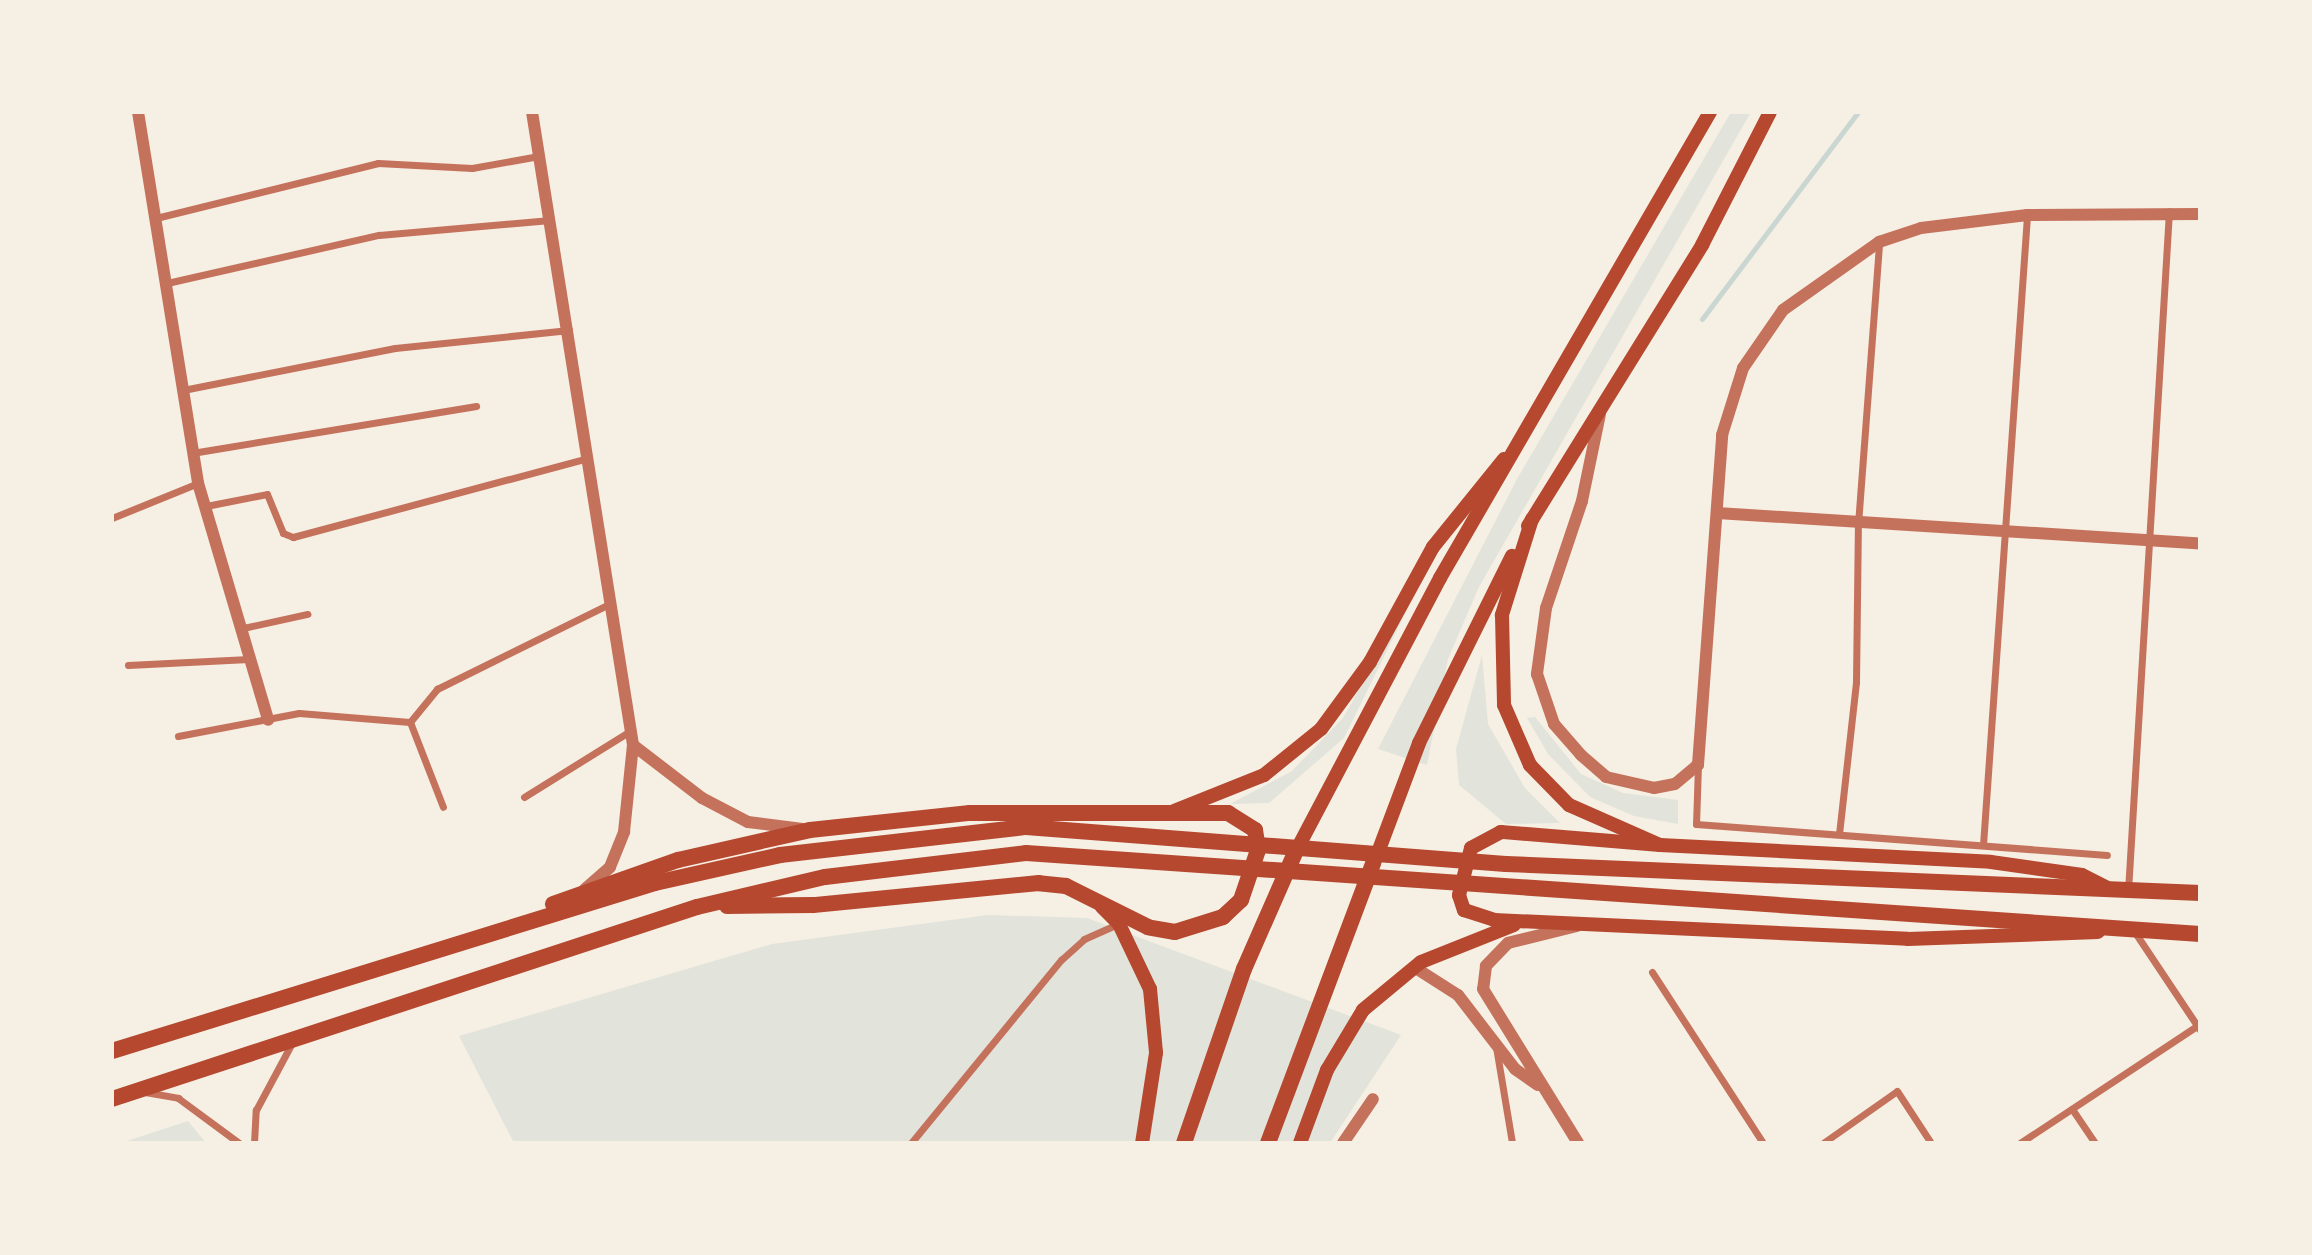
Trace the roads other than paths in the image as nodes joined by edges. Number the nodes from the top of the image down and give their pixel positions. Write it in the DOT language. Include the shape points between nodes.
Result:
graph roads {
  1 [pos="138,112"];
  2 [pos="532,112"];
  3 [pos="1710,112"];
  4 [pos="1770,112"];
  5 [pos="539,156"];
  6 [pos="2169,211"];
  7 [pos="2200,214"];
  8 [pos="2027,215"];
  9 [pos="156,218"];
  10 [pos="550,220"];
  11 [pos="1879,242"];
  12 [pos="167,283"];
  13 [pos="569,330"];
  14 [pos="183,390"];
  15 [pos="1603,396"];
  16 [pos="476,406"];
  17 [pos="1526,435"];
  18 [pos="192,453"];
  19 [pos="590,457"];
  20 [pos="198,483"];
  21 [pos="206,506"];
  22 [pos="1717,513"];
  23 [pos="112,518"];
  24 [pos="1532,519"];
  25 [pos="1858,524"];
  26 [pos="2007,531"];
  27 [pos="2148,540"];
  28 [pos="2200,543"];
  29 [pos="614,602"];
  30 [pos="307,614"];
  31 [pos="243,628"];
  32 [pos="249,659"];
  33 [pos="128,665"];
  34 [pos="268,720"];
  35 [pos="410,722"];
  36 [pos="630,731"];
  37 [pos="178,736"];
  38 [pos="633,745"];
  39 [pos="1698,765"];
  40 [pos="524,797"];
  41 [pos="443,807"];
  42 [pos="1169,812"];
  43 [pos="810,830"];
  44 [pos="1839,834"];
  45 [pos="1660,845"];
  46 [pos="1983,845"];
  47 [pos="1295,853"];
  48 [pos="2107,855"];
  49 [pos="1373,864"];
  50 [pos="585,889"];
  51 [pos="2121,892"];
  52 [pos="2200,893"];
  53 [pos="1094,899"];
  54 [pos="696,907"];
  55 [pos="1530,921"];
  56 [pos="514,923"];
  57 [pos="1590,923"];
  58 [pos="1119,924"];
  59 [pos="2134,930"];
  60 [pos="2200,934"];
  61 [pos="1413,967"];
  62 [pos="1652,972"];
  63 [pos="2199,1028"];
  64 [pos="294,1039"];
  65 [pos="1495,1040"];
  66 [pos="112,1051"];
  67 [pos="1538,1086"];
  68 [pos="137,1090"];
  69 [pos="1373,1098"];
  70 [pos="112,1099"];
  71 [pos="2072,1109"];
  72 [pos="239,1143"];
  73 [pos="254,1143"];
  74 [pos="911,1143"];
  75 [pos="1142,1143"];
  76 [pos="1184,1143"];
  77 [pos="1268,1143"];
  78 [pos="1300,1143"];
  79 [pos="1343,1143"];
  80 [pos="1512,1143"];
  81 [pos="1578,1143"];
  82 [pos="1763,1143"];
  83 [pos="1822,1143"];
  84 [pos="1931,1143"];
  85 [pos="2020,1143"];
  86 [pos="2095,1143"];
  1 -- 9 [label="street"];
  2 -- 5 [label="street"];
  3 -- 17 [label="main road"];
  4 -- 15 [label="main road" via="1702,245"];
  5 -- 9 [label="street" via="472,168 378,163"];
  5 -- 10 [label="street"];
  6 -- 7 [label="street"];
  6 -- 8 [label="street"];
  6 -- 27 [label="street"];
  8 -- 11 [label="street" via="1921,228"];
  8 -- 26 [label="street"];
  9 -- 12 [label="street"];
  10 -- 12 [label="street" via="379,235"];
  10 -- 13 [label="street"];
  11 -- 22 [label="street" via="1783,310 1743,368 1723,435"];
  11 -- 25 [label="street"];
  12 -- 14 [label="street"];
  13 -- 14 [label="street" via="395,348"];
  13 -- 19 [label="street"];
  14 -- 18 [label="street"];
  15 -- 24 [label="main road"];
  15 -- 39 [label="street" via="1582,501 1546,608 1537,674 1554,724 1606,777 1654,788 1675,784"];
  16 -- 18 [label="street"];
  17 -- 42 [label="main road" via="1433,547 1370,662 1321,729 1264,775"];
  17 -- 47 [label="main road" via="1440,578"];
  18 -- 20 [label="street"];
  19 -- 21 [label="street" via="288,537 267,495"];
  19 -- 29 [label="street"];
  20 -- 21 [label="street"];
  20 -- 23 [label="street"];
  21 -- 31 [label="street"];
  22 -- 25 [label="street"];
  22 -- 39 [label="street"];
  24 -- 45 [label="main road" via="1502,615 1504,705 1516,736 1530,765 1569,804"];
  24 -- 49 [label="main road" via="1419,743"];
  25 -- 26 [label="street"];
  25 -- 44 [label="street" via="1856,682"];
  26 -- 27 [label="street"];
  26 -- 46 [label="street"];
  27 -- 28 [label="street"];
  27 -- 51 [label="street"];
  29 -- 35 [label="street" via="437,689"];
  29 -- 36 [label="street"];
  30 -- 31 [label="street"];
  31 -- 32 [label="street"];
  32 -- 33 [label="street"];
  32 -- 34 [label="street"];
  34 -- 35 [label="street" via="299,713"];
  34 -- 37 [label="street"];
  35 -- 41 [label="street"];
  36 -- 38 [label="street"];
  36 -- 40 [label="street"];
  38 -- 43 [label="street" via="702,798 748,822"];
  38 -- 50 [label="street" via="624,832 610,867"];
  39 -- 44 [label="street" via="1696,824"];
  42 -- 43 [label="main road" via="970,813"];
  42 -- 53 [label="main road" via="1228,813 1255,830 1258,850 1241,900 1223,918 1175,932 1148,927"];
  43 -- 50 [label="main road"];
  44 -- 46 [label="street"];
  45 -- 51 [label="main road" via="1991,862 2082,875"];
  45 -- 55 [label="main road" via="1501,832 1483,836 1460,870 1464,910 1486,919"];
  46 -- 48 [label="street"];
  47 -- 76 [label="main road" via="1244,969"];
  49 -- 77 [label="main road"];
  50 -- 56 [label="main road"];
  51 -- 52 [label="main road"];
  51 -- 56 [label="main road" via="1506,864 1026,827 780,855"];
  53 -- 54 [label="main road" via="1039,883 813,905"];
  53 -- 58 [label="main road"];
  54 -- 59 [label="main road" via="825,877 1026,853"];
  54 -- 64 [label="main road"];
  55 -- 57 [label="main road"];
  55 -- 61 [label="main road" via="1456,944"];
  56 -- 66 [label="main road"];
  57 -- 59 [label="main road" via="1968,940"];
  57 -- 67 [label="street" via="1508,943 1486,966 1483,989 1530,1059"];
  58 -- 74 [label="street" via="1084,939 1061,960"];
  58 -- 75 [label="main road" via="1151,1001 1156,1053"];
  59 -- 60 [label="main road"];
  59 -- 63 [label="street"];
  61 -- 65 [label="street" via="1458,995"];
  61 -- 78 [label="main road" via="1363,1010 1345,1036"];
  62 -- 82 [label="street"];
  63 -- 71 [label="street"];
  64 -- 68 [label="main road"];
  64 -- 73 [label="street" via="256,1110"];
  65 -- 67 [label="street" via="1515,1069"];
  65 -- 80 [label="street"];
  67 -- 81 [label="street"];
  68 -- 70 [label="main road"];
  68 -- 72 [label="street" via="178,1098"];
  69 -- 79 [label="street"];
  71 -- 85 [label="street"];
  71 -- 86 [label="street"];
  83 -- 84 [label="street" via="1897,1091"];
}
